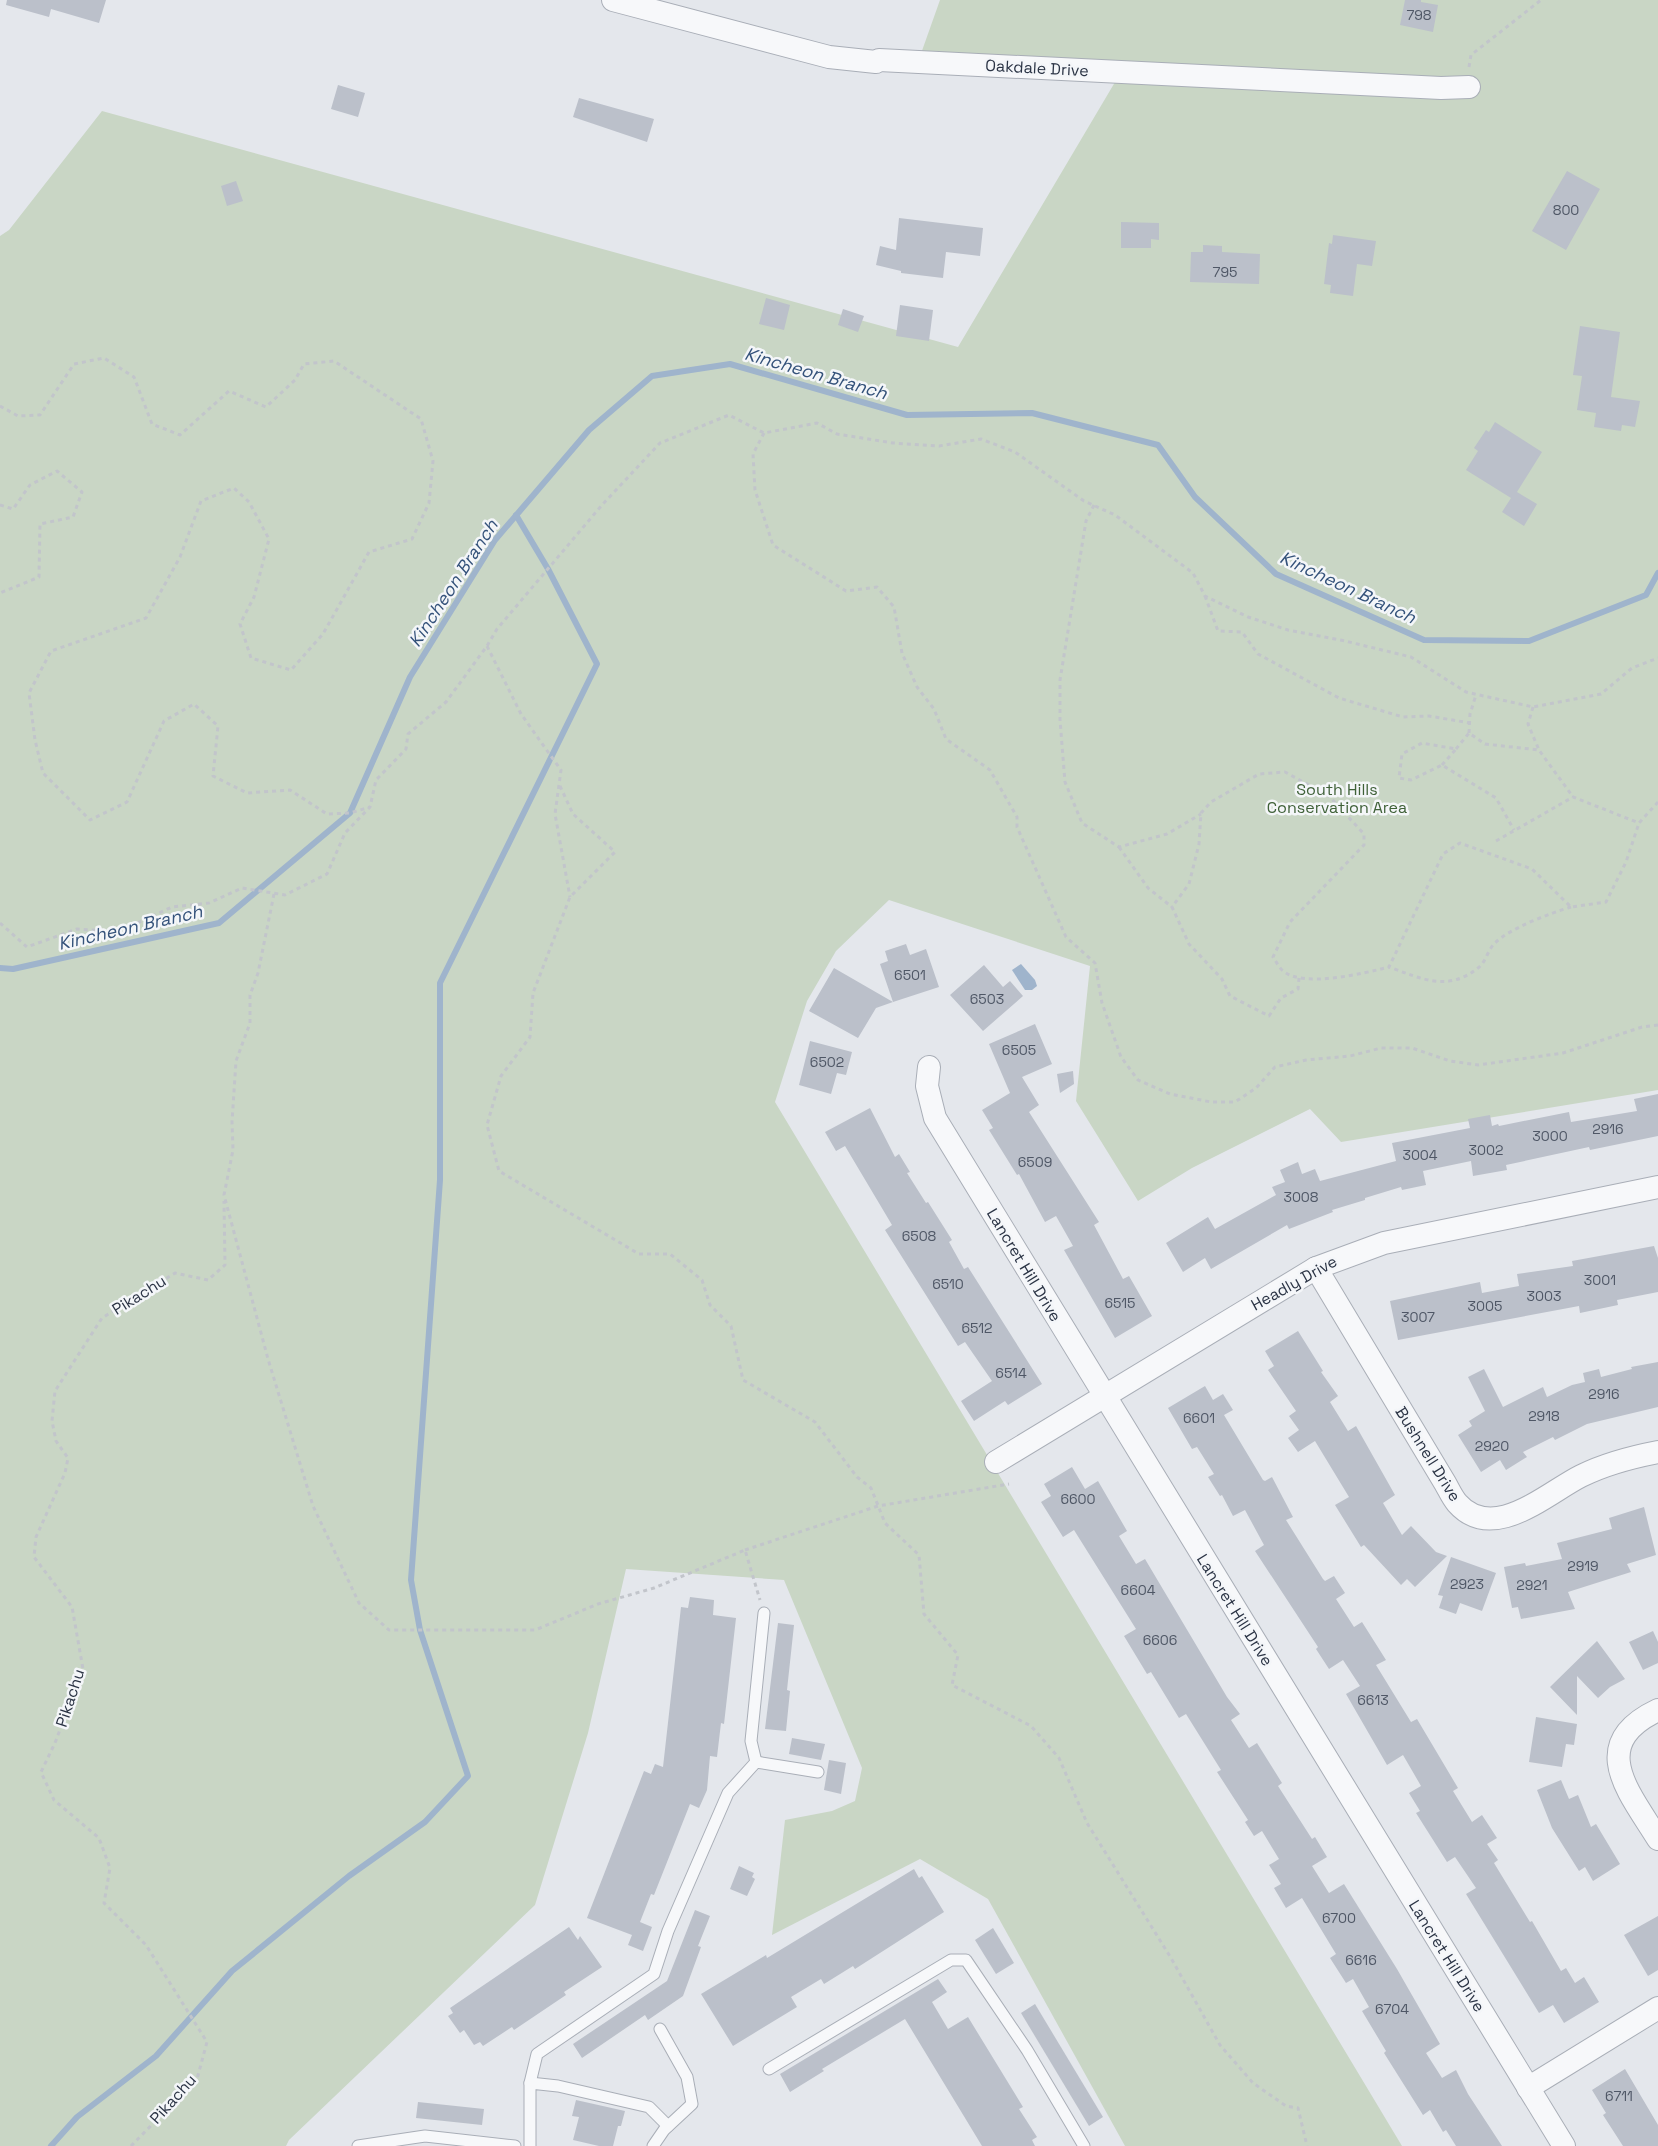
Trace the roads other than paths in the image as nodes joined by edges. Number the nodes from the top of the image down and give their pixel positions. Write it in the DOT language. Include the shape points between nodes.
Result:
graph roads {
  1 [pos="612,0"];
  2 [pos="1467,87"];
  3 [pos="929,1067"];
  4 [pos="1658,1187"];
  5 [pos="1316,1268"];
  6 [pos="1103,1395"];
  7 [pos="1658,1452"];
  8 [pos="996,1462"];
  9 [pos="764,1613"];
  10 [pos="1658,1710"];
  11 [pos="756,1762"];
  12 [pos="818,1772"];
  13 [pos="1658,1839"];
  14 [pos="1658,2008"];
  15 [pos="660,2030"];
  16 [pos="769,2069"];
  17 [pos="530,2083"];
  18 [pos="1528,2088"];
  19 [pos="668,2126"];
  20 [pos="358,2146"];
  21 [pos="515,2146"];
  22 [pos="530,2146"];
  23 [pos="653,2146"];
  24 [pos="1084,2146"];
  25 [pos="1564,2146"];
  1 -- 2 [label="street, Oakdale Drive" via="829,57 876,62"];
  3 -- 6 [label="street, Lancret Hill Drive" via="927,1086 935,1118"];
  4 -- 5 [label="street, Headly Drive" via="1384,1243"];
  5 -- 6 [label="street, Headly Drive"];
  5 -- 7 [label="street, Bushnell Drive" via="1445,1483 1468,1512 1497,1519 1511,1516 1583,1475"];
  6 -- 8 [label="street, Headly Drive"];
  6 -- 18 [label="street, Lancret Hill Drive"];
  9 -- 11 [label="lane" via="751,1742"];
  10 -- 13 [label="street" via="1634,1724 1626,1734 1617,1760 1624,1785"];
  11 -- 12 [label="lane"];
  11 -- 17 [label="lane" via="728,1793 668,1931 654,1974 537,2054"];
  14 -- 18 [label="street"];
  15 -- 19 [label="lane" via="687,2077 692,2104"];
  16 -- 24 [label="lane" via="951,1960 966,1960 1027,2050"];
  17 -- 19 [label="lane" via="558,2086 649,2107"];
  17 -- 22 [label="lane"];
  18 -- 25 [label="street, Lancret Hill Drive"];
  19 -- 23 [label="lane"];
  20 -- 21 [label="lane" via="425,2136"];
}
